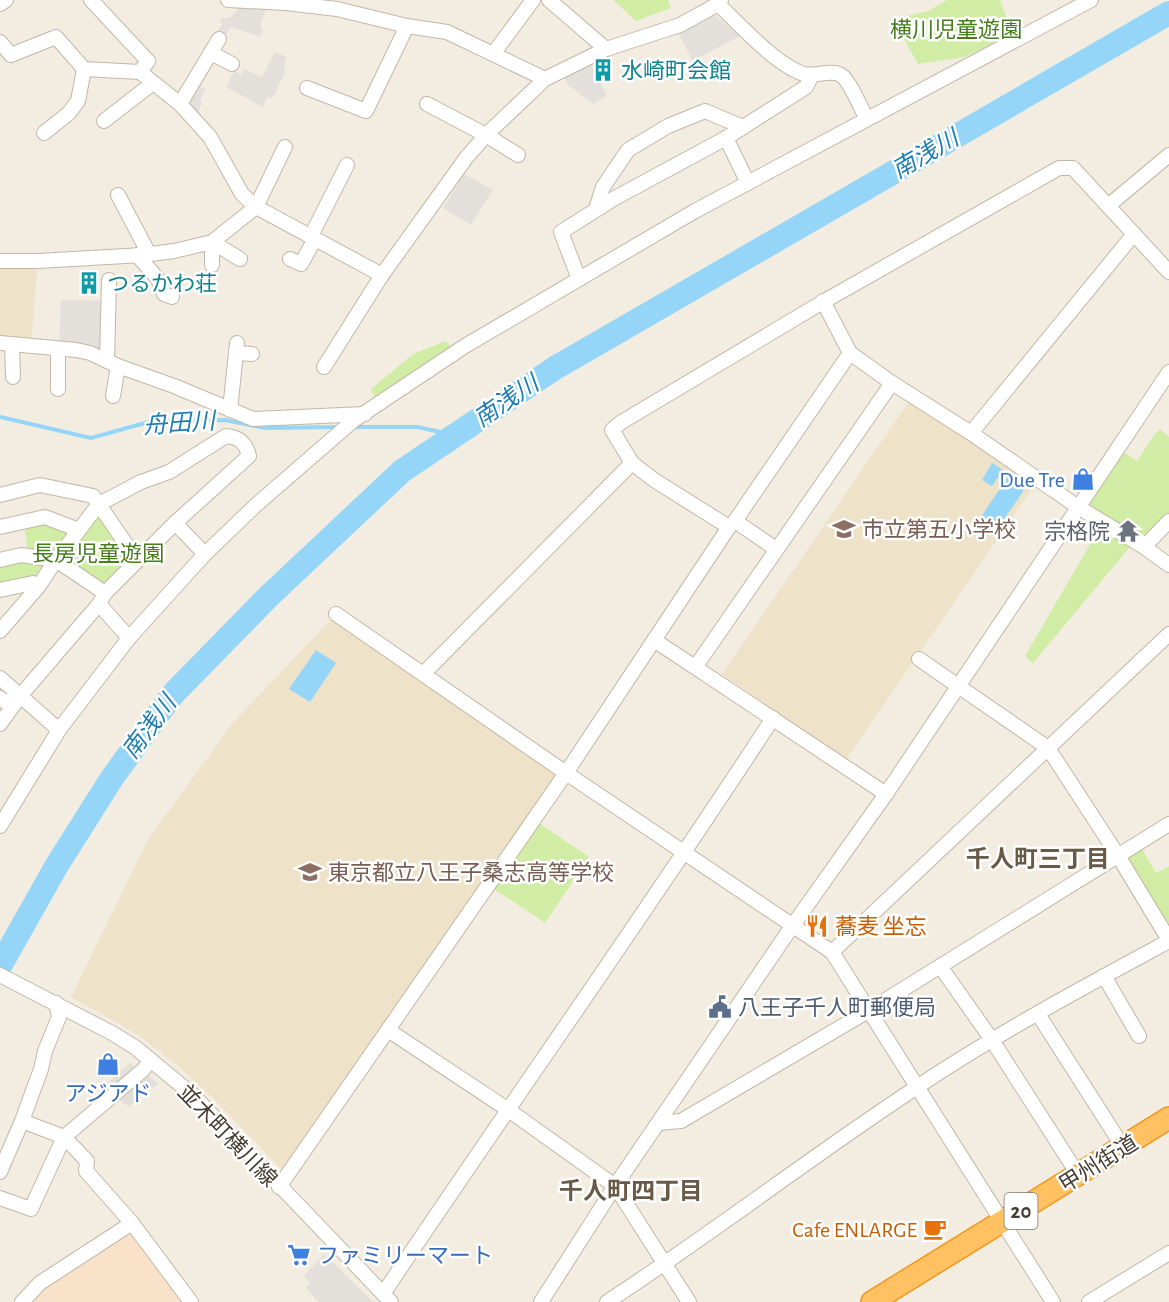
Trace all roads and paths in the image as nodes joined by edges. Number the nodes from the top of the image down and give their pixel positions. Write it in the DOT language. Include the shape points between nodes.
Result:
graph roads {
  1 [pos="6,0"];
  2 [pos="91,0"];
  3 [pos="228,0"];
  4 [pos="533,0"];
  5 [pos="549,0"];
  6 [pos="1091,0"];
  7 [pos="719,2"];
  8 [pos="0,4"];
  9 [pos="407,26"];
  10 [pos="219,39"];
  11 [pos="0,42"];
  12 [pos="606,49"];
  13 [pos="211,53"];
  14 [pos="493,54"];
  15 [pos="232,64"];
  16 [pos="84,69"];
  17 [pos="140,72"];
  18 [pos="812,75"];
  19 [pos="545,79"];
  20 [pos="153,83"];
  21 [pos="307,88"];
  22 [pos="180,104"];
  23 [pos="427,104"];
  24 [pos="867,119"];
  25 [pos="104,121"];
  26 [pos="743,127"];
  27 [pos="44,133"];
  28 [pos="486,135"];
  29 [pos="726,138"];
  30 [pos="285,147"];
  31 [pos="518,155"];
  32 [pos="1169,155"];
  33 [pos="346,165"];
  34 [pos="748,183"];
  35 [pos="118,195"];
  36 [pos="1108,206"];
  37 [pos="256,207"];
  38 [pos="596,209"];
  39 [pos="1134,234"];
  40 [pos="313,237"];
  41 [pos="212,242"];
  42 [pos="143,255"];
  43 [pos="240,259"];
  44 [pos="290,259"];
  45 [pos="0,261"];
  46 [pos="212,265"];
  47 [pos="1169,272"];
  48 [pos="382,275"];
  49 [pos="579,279"];
  50 [pos="109,280"];
  51 [pos="172,297"];
  52 [pos="823,301"];
  53 [pos="6,344"];
  54 [pos="58,349"];
  55 [pos="850,353"];
  56 [pos="252,354"];
  57 [pos="113,364"];
  58 [pos="324,367"];
  59 [pos="1169,372"];
  60 [pos="13,377"];
  61 [pos="892,383"];
  62 [pos="58,389"];
  63 [pos="113,396"];
  64 [pos="230,410"];
  65 [pos="359,417"];
  66 [pos="971,433"];
  67 [pos="632,463"];
  68 [pos="0,495"];
  69 [pos="99,504"];
  70 [pos="1078,507"];
  71 [pos="1169,521"];
  72 [pos="175,523"];
  73 [pos="732,524"];
  74 [pos="0,527"];
  75 [pos="79,530"];
  76 [pos="1144,547"];
  77 [pos="776,549"];
  78 [pos="205,554"];
  79 [pos="0,560"];
  80 [pos="56,560"];
  81 [pos="137,560"];
  82 [pos="1169,565"];
  83 [pos="38,587"];
  84 [pos="0,590"];
  85 [pos="102,599"];
  86 [pos="336,614"];
  87 [pos="0,631"];
  88 [pos="1169,634"];
  89 [pos="129,638"];
  90 [pos="654,640"];
  91 [pos="919,659"];
  92 [pos="696,666"];
  93 [pos="423,674"];
  94 [pos="0,678"];
  95 [pos="959,686"];
  96 [pos="0,698"];
  97 [pos="19,698"];
  98 [pos="774,718"];
  99 [pos="0,724"];
  100 [pos="59,730"];
  101 [pos="1048,748"];
  102 [pos="566,773"];
  103 [pos="886,794"];
  104 [pos="1169,824"];
  105 [pos="0,826"];
  106 [pos="686,853"];
  107 [pos="1117,854"];
  108 [pos="793,925"];
  109 [pos="1169,940"];
  110 [pos="832,952"];
  111 [pos="940,966"];
  112 [pos="0,975"];
  113 [pos="1104,976"];
  114 [pos="56,1003"];
  115 [pos="868,1011"];
  116 [pos="1038,1014"];
  117 [pos="388,1030"];
  118 [pos="1139,1036"];
  119 [pos="992,1040"];
  120 [pos="151,1060"];
  121 [pos="917,1087"];
  122 [pos="507,1109"];
  123 [pos="1169,1118"];
  124 [pos="22,1121"];
  125 [pos="659,1123"];
  126 [pos="64,1137"];
  127 [pos="1124,1147"];
  128 [pos="0,1172"];
  129 [pos="1078,1176"];
  130 [pos="615,1186"];
  131 [pos="279,1187"];
  132 [pos="0,1198"];
  133 [pos="132,1223"];
  134 [pos="1002,1223"];
  135 [pos="1169,1253"];
  136 [pos="666,1264"];
  137 [pos="387,1298"];
  138 [pos="22,1302"];
  139 [pos="191,1302"];
  140 [pos="541,1302"];
  141 [pos="607,1302"];
  142 [pos="689,1302"];
  143 [pos="872,1302"];
  144 [pos="1053,1302"];
  145 [pos="1089,1302"];
  1 -- 8 [label="street"];
  2 -- 17 [label="street" via="148,61"];
  3 -- 9 [label="street" via="337,9"];
  4 -- 14 [label="street"];
  5 -- 12 [label="street"];
  6 -- 24 [label="street"];
  7 -- 12 [label="street" via="680,26"];
  7 -- 18 [label="street" via="784,64"];
  9 -- 14 [label="street" via="447,32"];
  9 -- 21 [label="street" via="366,111"];
  10 -- 13 [label="street"];
  11 -- 16 [label="street" via="11,55 56,38"];
  12 -- 19 [label="street"];
  13 -- 15 [label="street"];
  13 -- 22 [label="street"];
  14 -- 19 [label="street"];
  16 -- 17 [label="street"];
  16 -- 27 [label="street" via="78,101"];
  17 -- 20 [label="street"];
  18 -- 24 [label="street" via="840,75"];
  18 -- 26 [label="street" via="806,87"];
  19 -- 28 [label="street"];
  20 -- 22 [label="street"];
  20 -- 25 [label="street"];
  22 -- 37 [label="street" via="210,137 243,194"];
  23 -- 28 [label="street"];
  24 -- 34 [label="street"];
  26 -- 29 [label="street"];
  26 -- 38 [label="street" via="705,111 668,126 628,150 603,188"];
  28 -- 31 [label="street"];
  28 -- 48 [label="street"];
  29 -- 34 [label="street"];
  29 -- 38 [label="street"];
  30 -- 37 [label="street"];
  32 -- 36 [label="street"];
  33 -- 40 [label="street"];
  34 -- 49 [label="street"];
  35 -- 42 [label="street"];
  36 -- 39 [label="street"];
  36 -- 52 [label="street" via="1073,168 1059,168"];
  37 -- 40 [label="street"];
  37 -- 41 [label="street"];
  38 -- 49 [label="street" via="561,232"];
  39 -- 47 [label="street"];
  39 -- 66 [label="street"];
  40 -- 44 [label="street" via="301,264"];
  40 -- 48 [label="street"];
  41 -- 42 [label="street"];
  41 -- 43 [label="street"];
  41 -- 46 [label="street"];
  42 -- 45 [label="street"];
  42 -- 51 [label="street" via="164,294"];
  48 -- 58 [label="street"];
  49 -- 65 [label="street" via="465,346"];
  50 -- 57 [label="street"];
  52 -- 55 [label="street"];
  52 -- 67 [label="street" via="620,423 612,430"];
  53 -- 54 [label="street"];
  53 -- 60 [label="street"];
  54 -- 57 [label="street" via="90,353"];
  54 -- 62 [label="street"];
  55 -- 61 [label="street"];
  55 -- 73 [label="street"];
  56 -- 64 [label="street" via="236,348"];
  57 -- 63 [label="street"];
  57 -- 64 [label="street"];
  59 -- 70 [label="street"];
  61 -- 66 [label="street"];
  61 -- 77 [label="street"];
  64 -- 65 [label="street" via="253,419"];
  65 -- 78 [label="street"];
  66 -- 70 [label="street"];
  67 -- 73 [label="street" via="654,480"];
  67 -- 93 [label="street"];
  68 -- 69 [label="street" via="40,485 93,496"];
  69 -- 72 [label="street" via="169,472 226,436 236,437 247,447 249,456"];
  69 -- 75 [label="street"];
  69 -- 81 [label="street"];
  70 -- 76 [label="street"];
  70 -- 95 [label="street"];
  71 -- 76 [label="street"];
  72 -- 78 [label="street"];
  72 -- 81 [label="street"];
  73 -- 77 [label="street"];
  73 -- 90 [label="street"];
  74 -- 75 [label="street" via="45,517"];
  75 -- 80 [label="street"];
  76 -- 82 [label="street"];
  77 -- 92 [label="street"];
  78 -- 89 [label="street"];
  79 -- 80 [label="street" via="21,555"];
  80 -- 83 [label="street"];
  80 -- 85 [label="street"];
  81 -- 85 [label="street"];
  83 -- 84 [label="street" via="33,583"];
  83 -- 87 [label="street"];
  85 -- 89 [label="street"];
  85 -- 97 [label="street"];
  86 -- 93 [label="street"];
  88 -- 101 [label="street"];
  89 -- 100 [label="street"];
  90 -- 92 [label="street"];
  90 -- 102 [label="street"];
  91 -- 95 [label="street"];
  92 -- 98 [label="street"];
  93 -- 102 [label="street"];
  94 -- 97 [label="street"];
  95 -- 101 [label="street"];
  95 -- 103 [label="street"];
  96 -- 97 [label="street"];
  97 -- 99 [label="street"];
  97 -- 100 [label="street"];
  98 -- 103 [label="street"];
  98 -- 106 [label="street"];
  100 -- 105 [label="street"];
  101 -- 107 [label="street"];
  101 -- 110 [label="street"];
  102 -- 106 [label="street"];
  102 -- 117 [label="street"];
  103 -- 108 [label="street"];
  104 -- 107 [label="street"];
  106 -- 108 [label="street"];
  106 -- 122 [label="street"];
  107 -- 109 [label="street"];
  107 -- 111 [label="street"];
  108 -- 110 [label="street"];
  108 -- 125 [label="street"];
  109 -- 113 [label="street"];
  110 -- 115 [label="street"];
  111 -- 115 [label="street"];
  111 -- 119 [label="street"];
  112 -- 114 [label="street, 並木町横川線"];
  113 -- 116 [label="street"];
  113 -- 118 [label="street"];
  114 -- 120 [label="street, 並木町横川線" via="112,1033"];
  114 -- 124 [label="street" via="59,1017"];
  115 -- 121 [label="street"];
  115 -- 125 [label="street" via="681,1121"];
  116 -- 119 [label="street"];
  116 -- 127 [label="street"];
  117 -- 122 [label="street"];
  117 -- 131 [label="street"];
  119 -- 121 [label="street"];
  119 -- 129 [label="street"];
  120 -- 126 [label="street"];
  120 -- 131 [label="street, 並木町横川線" via="194,1096"];
  121 -- 134 [label="street"];
  121 -- 136 [label="street"];
  122 -- 130 [label="street"];
  122 -- 137 [label="street"];
  123 -- 127 [label="highway, 甲州街道 / 20"];
  124 -- 126 [label="street"];
  124 -- 128 [label="street"];
  125 -- 130 [label="street"];
  126 -- 132 [label="street" via="31,1209"];
  126 -- 133 [label="street" via="87,1161 86,1171"];
  127 -- 129 [label="highway, 甲州街道 / 20"];
  129 -- 134 [label="highway, 甲州街道 / 20"];
  130 -- 136 [label="street"];
  130 -- 140 [label="street"];
  131 -- 137 [label="street, 並木町横川線"];
  133 -- 138 [label="street" via="40,1283"];
  133 -- 139 [label="street"];
  134 -- 143 [label="highway, 甲州街道 / 20"];
  134 -- 144 [label="street"];
  135 -- 145 [label="street"];
  136 -- 141 [label="street"];
  136 -- 142 [label="street"];
}
